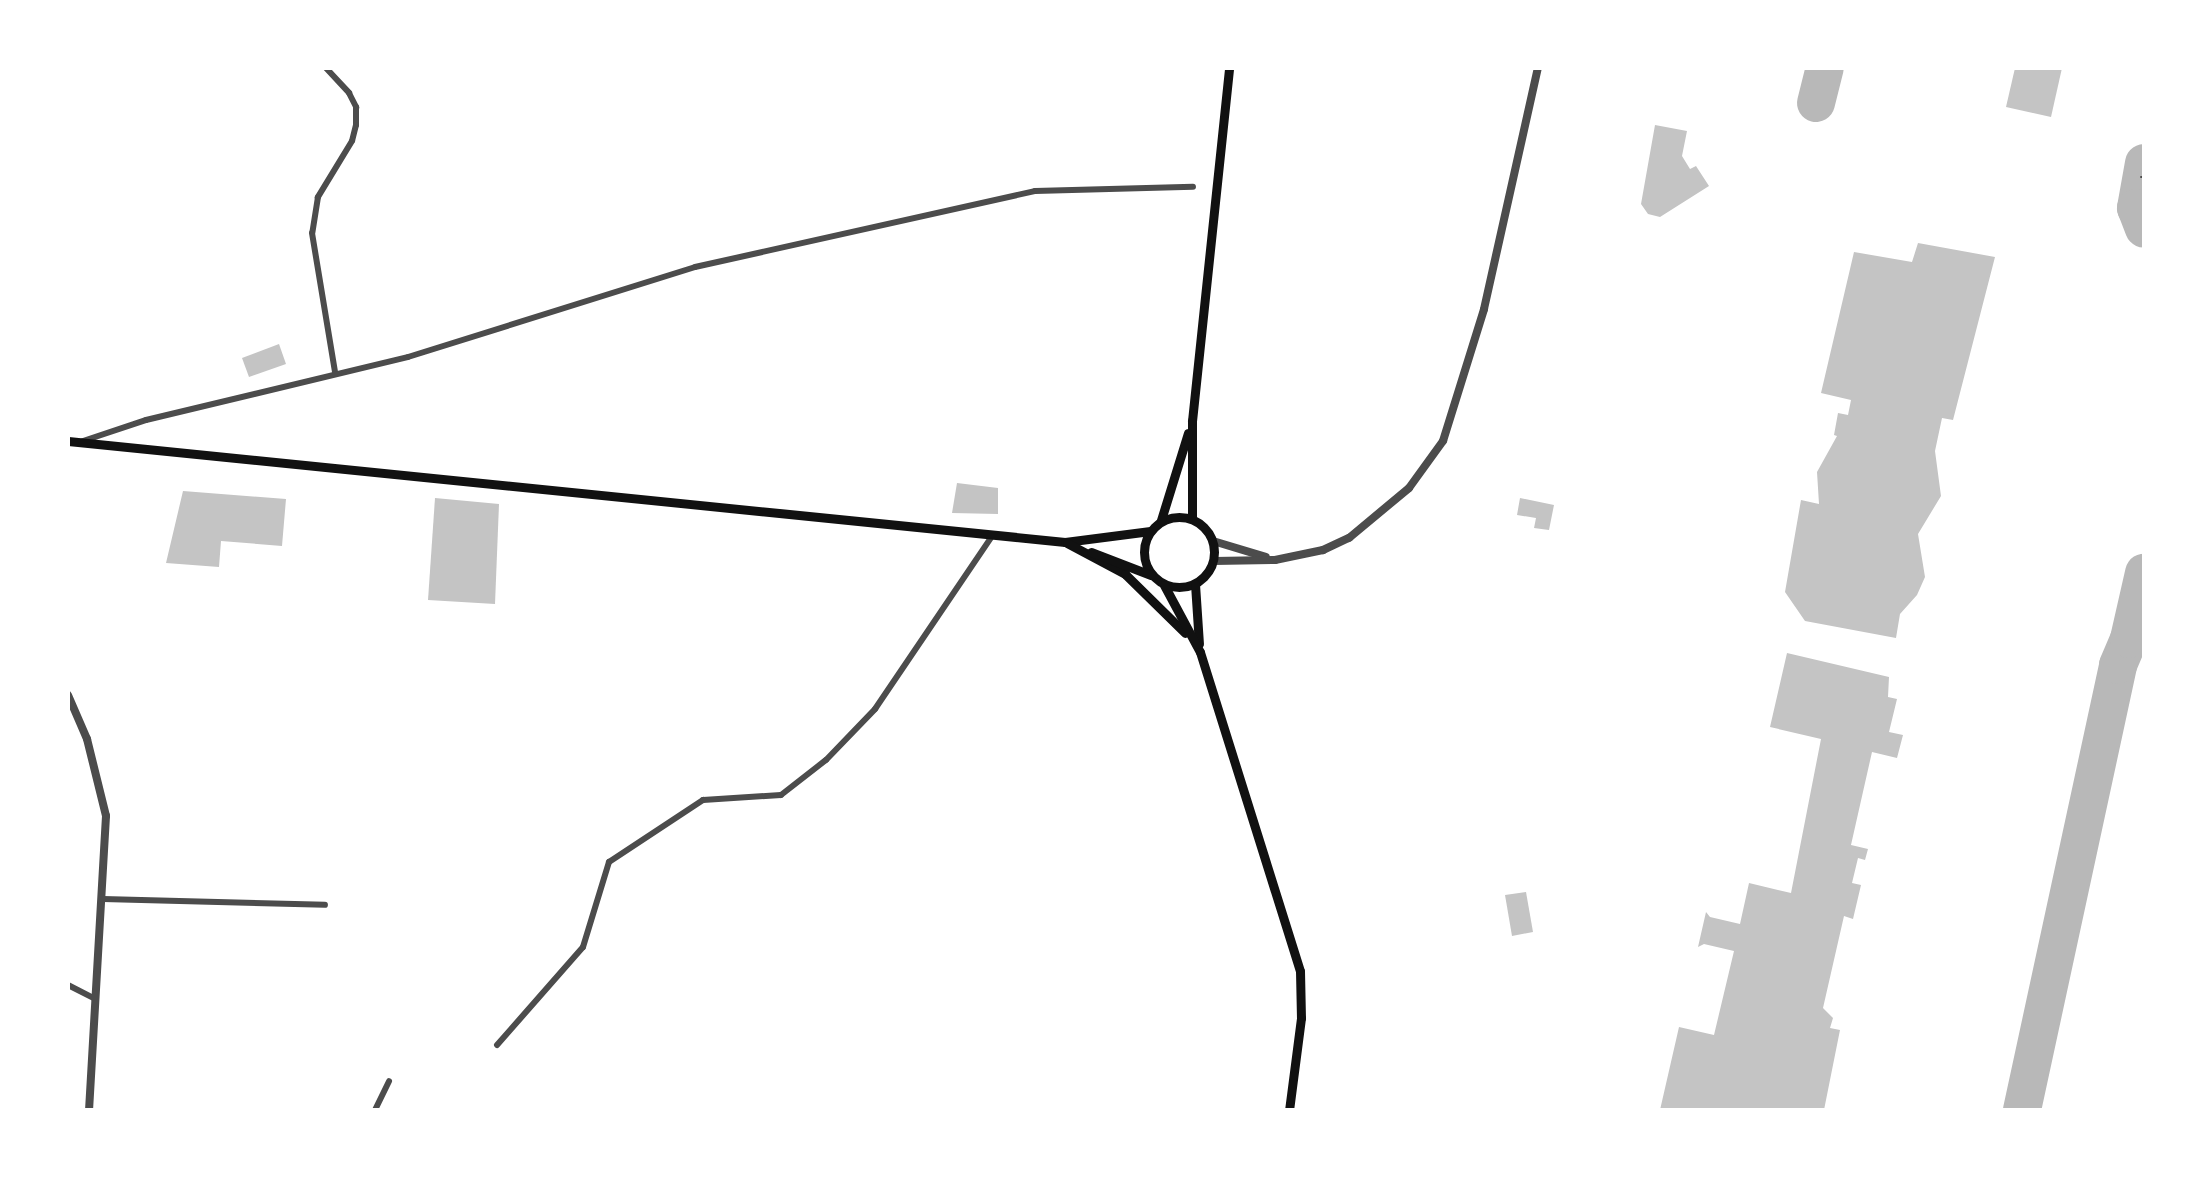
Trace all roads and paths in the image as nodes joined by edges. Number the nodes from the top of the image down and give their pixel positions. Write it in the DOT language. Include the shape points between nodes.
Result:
graph roads {
  1 [pos="326,68"];
  2 [pos="1228,68"];
  3 [pos="1538,68"];
  4 [pos="1193,188"];
  5 [pos="335,372"];
  6 [pos="1192,421"];
  7 [pos="82,442"];
  8 [pos="68,444"];
  9 [pos="1192,518"];
  10 [pos="1161,520"];
  11 [pos="1150,531"];
  12 [pos="993,534"];
  13 [pos="1213,541"];
  14 [pos="1065,542"];
  15 [pos="1275,560"];
  16 [pos="1214,561"];
  17 [pos="1152,575"];
  18 [pos="1195,584"];
  19 [pos="1164,585"];
  20 [pos="1199,651"];
  21 [pos="68,695"];
  22 [pos="103,899"];
  23 [pos="325,905"];
  24 [pos="68,985"];
  25 [pos="94,999"];
  26 [pos="497,1046"];
  27 [pos="389,1081"];
  28 [pos="89,1110"];
  29 [pos="375,1110"];
  30 [pos="1289,1110"];
  1 -- 5 [label="street" via="349,93 356,125 318,198 312,233"];
  2 -- 6 [label="main road"];
  3 -- 15 [label="street" via="1484,309 1443,440 1409,488 1349,538"];
  4 -- 5 [label="street" via="1034,191 694,267 408,358"];
  5 -- 7 [label="street"];
  6 -- 9 [label="main road"];
  6 -- 10 [label="main road"];
  7 -- 8 [label="main road"];
  7 -- 12 [label="main road"];
  9 -- 10 [label="main road"];
  9 -- 13 [label="main road"];
  10 -- 11 [label="main road"];
  11 -- 14 [label="main road"];
  11 -- 17 [label="main road" via="1144,562"];
  12 -- 14 [label="main road"];
  12 -- 26 [label="street" via="875,709 826,760 781,794 703,800 608,862 583,947"];
  13 -- 15 [label="street"];
  13 -- 16 [label="main road"];
  14 -- 17 [label="main road"];
  14 -- 20 [label="main road" via="1125,574"];
  15 -- 16 [label="street"];
  16 -- 18 [label="main road"];
  17 -- 19 [label="main road"];
  18 -- 19 [label="main road"];
  18 -- 20 [label="main road"];
  19 -- 20 [label="main road"];
  20 -- 30 [label="main road" via="1300,971"];
  21 -- 22 [label="street" via="106,816"];
  22 -- 23 [label="street"];
  22 -- 25 [label="street"];
  24 -- 25 [label="street"];
  25 -- 28 [label="street"];
  27 -- 29 [label="street"];
}
